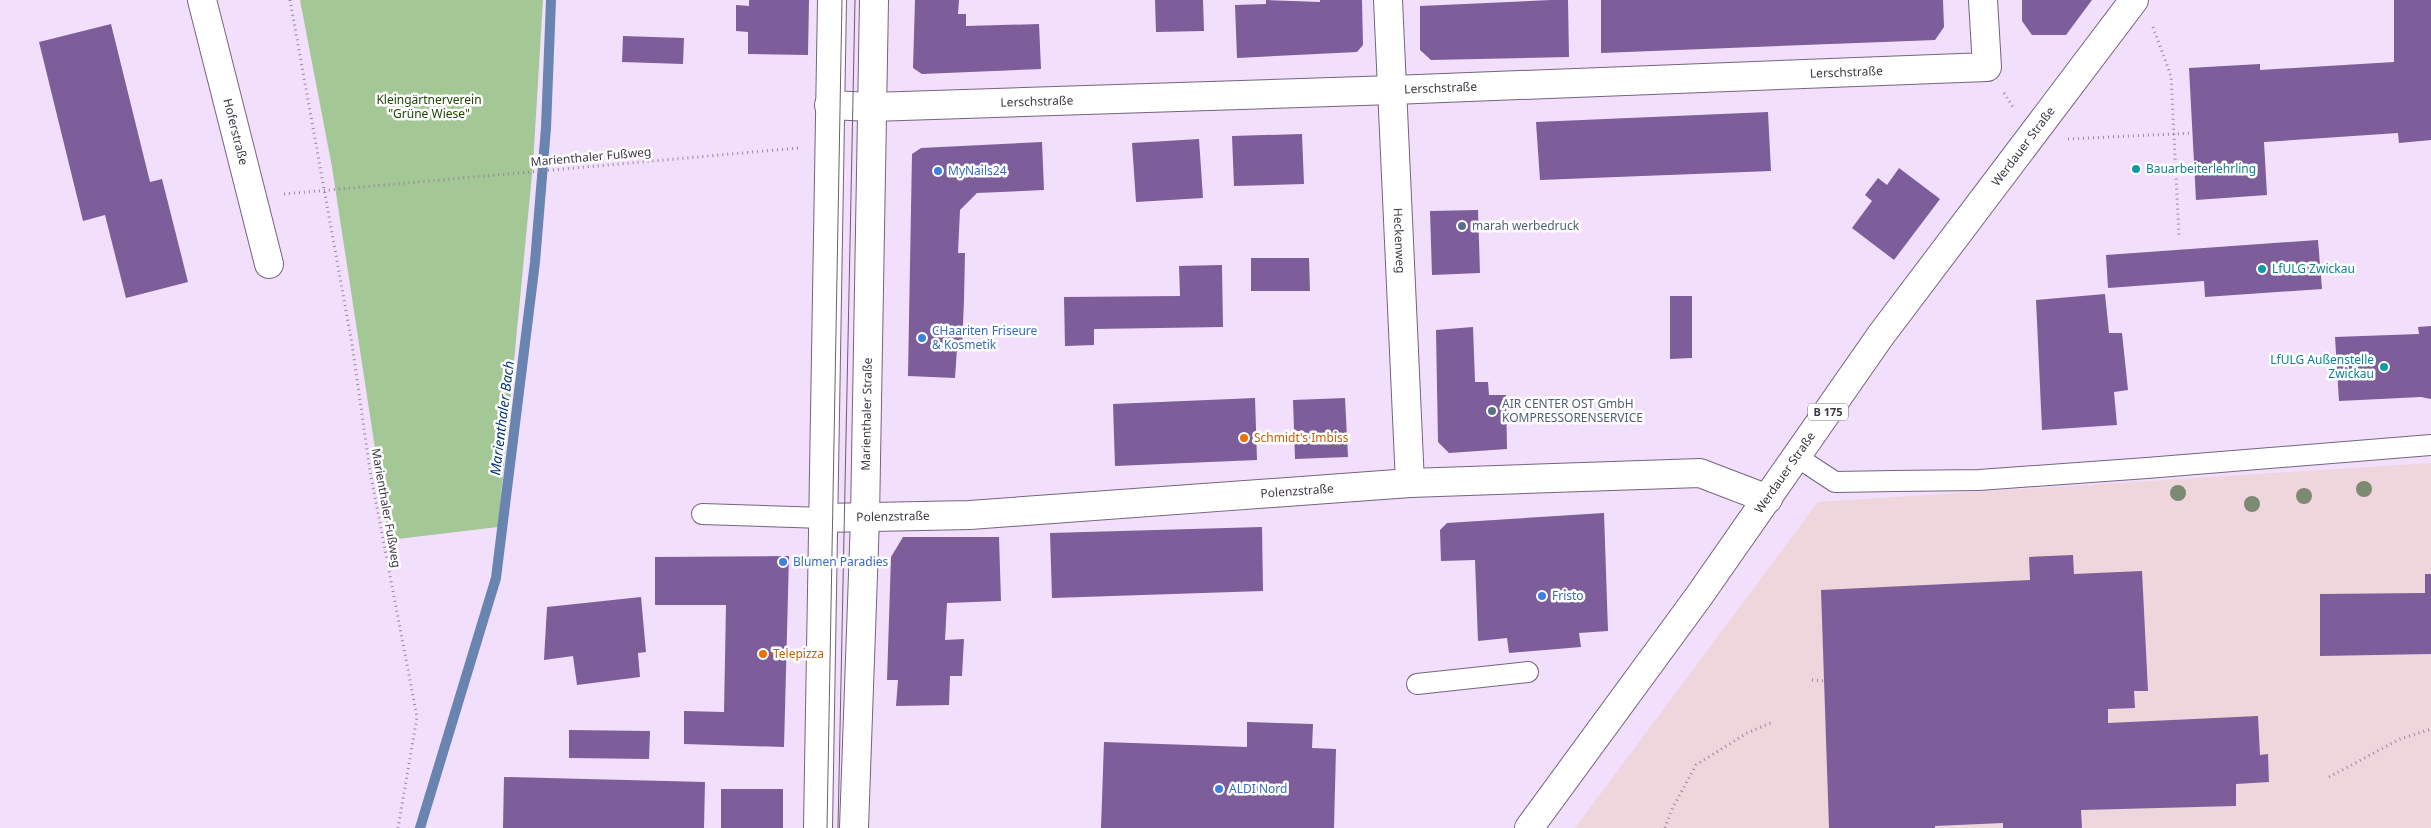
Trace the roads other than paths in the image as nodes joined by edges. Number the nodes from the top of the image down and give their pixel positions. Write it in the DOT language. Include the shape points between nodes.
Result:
graph roads {
  1 [pos="202,0"];
  2 [pos="832,0"];
  3 [pos="874,0"];
  4 [pos="1388,0"];
  5 [pos="1984,0"];
  6 [pos="2134,0"];
  7 [pos="1393,90"];
  8 [pos="830,105"];
  9 [pos="872,107"];
  10 [pos="269,264"];
  11 [pos="2431,445"];
  12 [pos="1797,457"];
  13 [pos="1410,483"];
  14 [pos="1768,499"];
  15 [pos="702,514"];
  16 [pos="823,518"];
  17 [pos="865,518"];
  18 [pos="1528,672"];
  19 [pos="1417,684"];
  20 [pos="818,828"];
  21 [pos="854,828"];
  22 [pos="1529,828"];
  1 -- 10 [label="street, Hoferstraße"];
  2 -- 8 [label="street"];
  3 -- 9 [label="street, Marienthaler Straße"];
  4 -- 7 [label="street, Heckenweg"];
  5 -- 7 [label="street, Lerschstraße" via="1987,67"];
  6 -- 12 [label="street, Werdauer Straße / B 175" via="1881,335"];
  7 -- 9 [label="street, Lerschstraße"];
  7 -- 13 [label="street, Heckenweg"];
  8 -- 9 [label="street, Lerschstraße"];
  8 -- 16 [label="street"];
  9 -- 17 [label="street, Marienthaler Straße"];
  11 -- 12 [label="lane" via="1979,480 1894,482 1835,482"];
  12 -- 14 [label="street, Werdauer Straße / B 175"];
  13 -- 14 [label="street, Polenzstraße" via="1700,473"];
  13 -- 17 [label="street, Polenzstraße" via="980,514"];
  14 -- 22 [label="street, Werdauer Straße / B 175"];
  15 -- 16 [label="lane"];
  16 -- 17 [label="street, Polenzstraße"];
  16 -- 20 [label="street"];
  17 -- 21 [label="street, Marienthaler Straße"];
  18 -- 19 [label="lane"];
}
